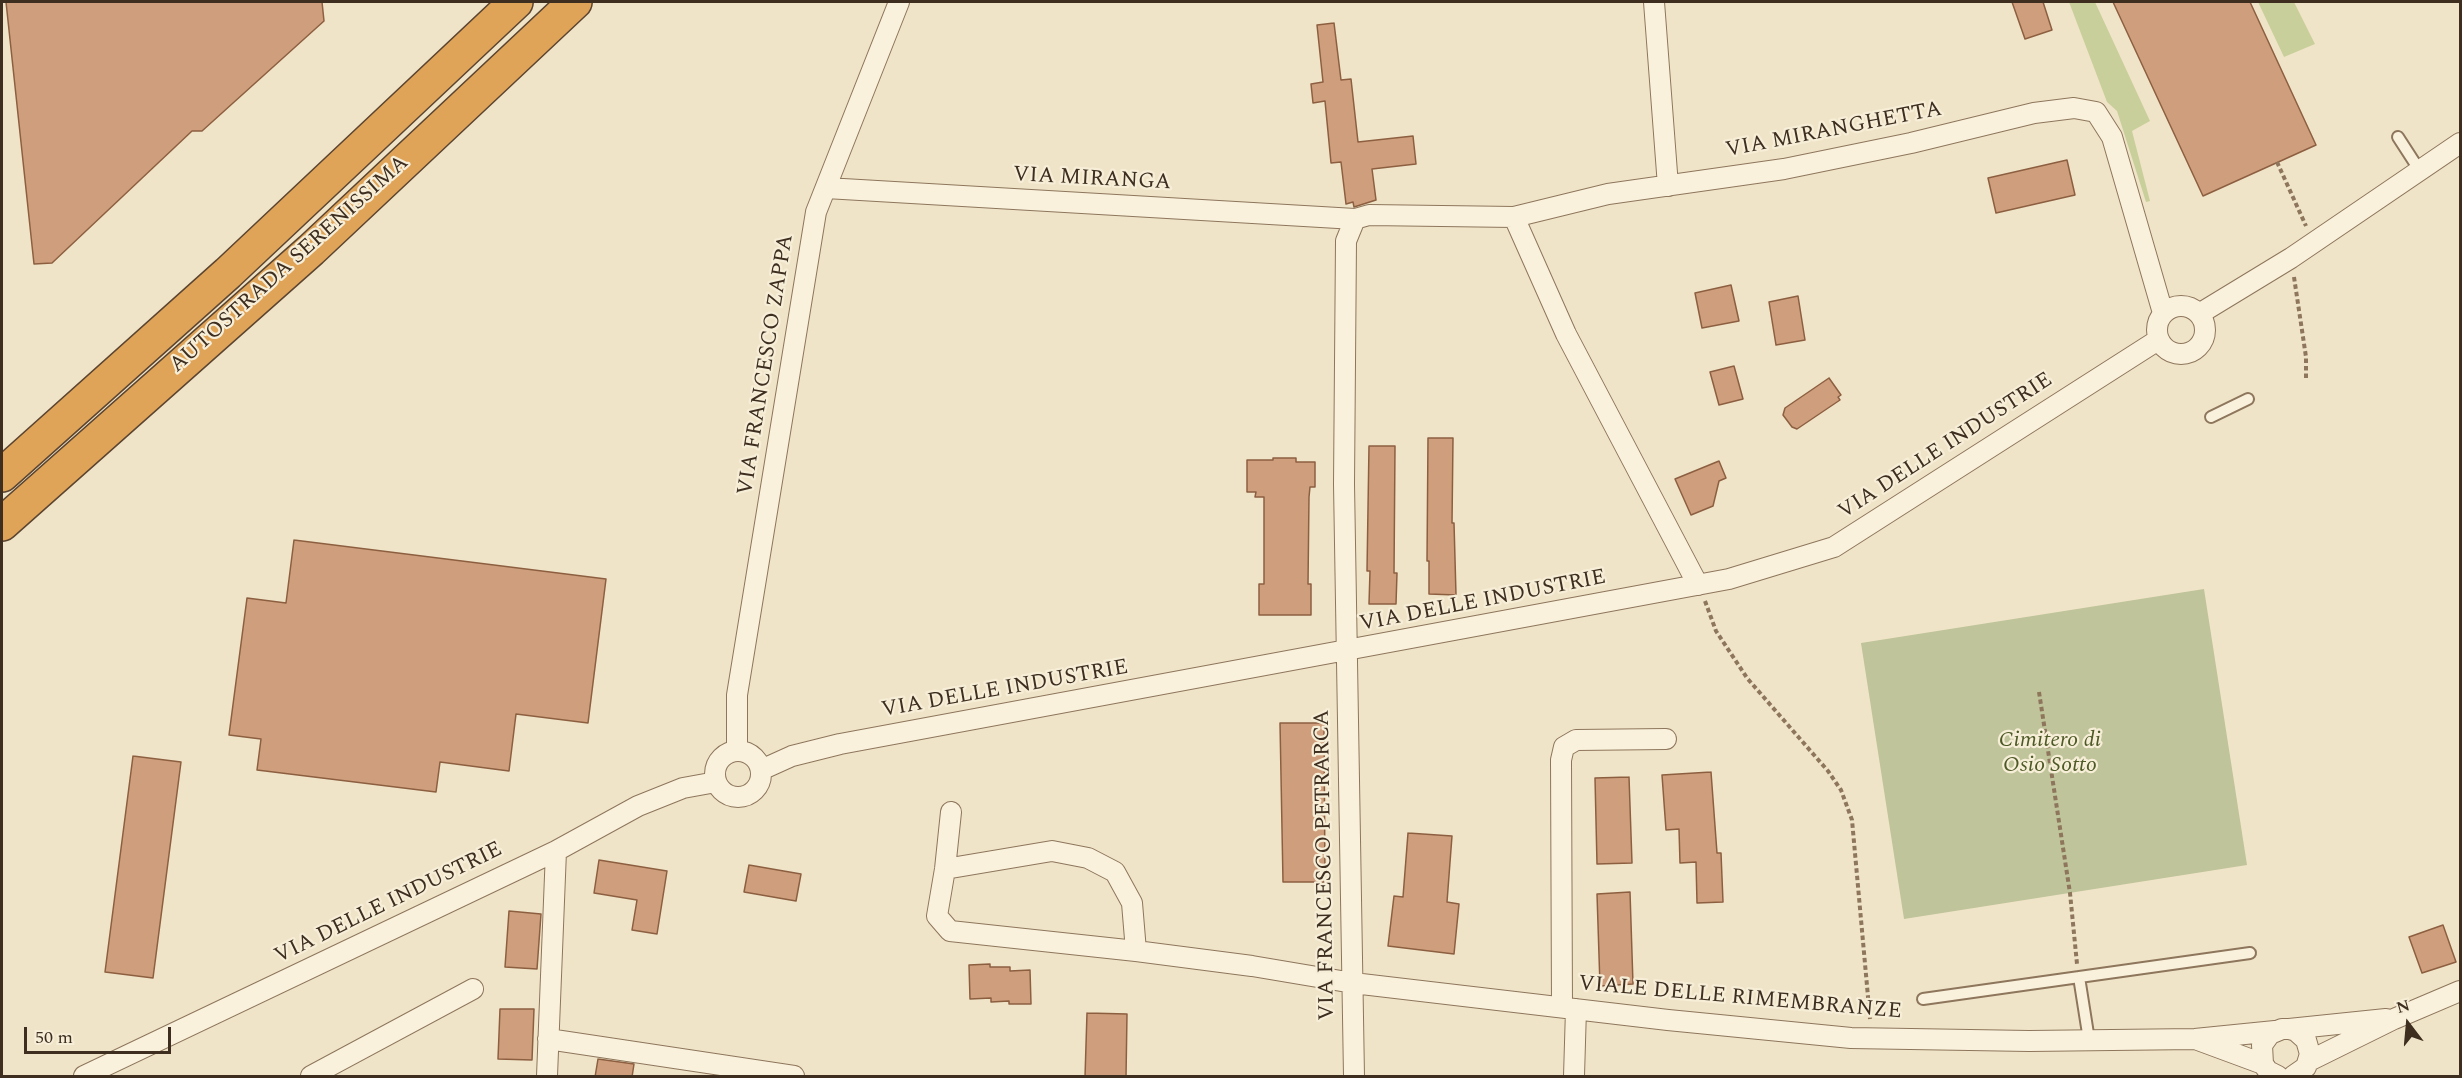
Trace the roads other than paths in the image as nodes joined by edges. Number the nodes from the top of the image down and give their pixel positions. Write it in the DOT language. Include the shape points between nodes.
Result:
graph roads {
  1 [pos="516,2"];
  2 [pos="575,2"];
  3 [pos="899,2"];
  4 [pos="1654,2"];
  5 [pos="2398,138"];
  6 [pos="2460,143"];
  7 [pos="2420,171"];
  8 [pos="1668,186"];
  9 [pos="826,188"];
  10 [pos="1362,217"];
  11 [pos="1514,217"];
  12 [pos="2163,314"];
  13 [pos="2199,314"];
  14 [pos="2158,340"];
  15 [pos="2248,399"];
  16 [pos="2211,417"];
  17 [pos="2,475"];
  18 [pos="2,524"];
  19 [pos="1692,586"];
  20 [pos="1345,652"];
  21 [pos="1666,739"];
  22 [pos="737,751"];
  23 [pos="761,770"];
  24 [pos="716,782"];
  25 [pos="951,812"];
  26 [pos="556,851"];
  27 [pos="945,869"];
  28 [pos="1136,951"];
  29 [pos="2250,953"];
  30 [pos="2079,977"];
  31 [pos="1353,983"];
  32 [pos="473,989"];
  33 [pos="2460,992"];
  34 [pos="1923,999"];
  35 [pos="1569,1008"];
  36 [pos="2394,1019"];
  37 [pos="2282,1030"];
  38 [pos="548,1039"];
  39 [pos="2195,1039"];
  40 [pos="2089,1040"];
  41 [pos="2284,1072"];
  42 [pos="84,1077"];
  43 [pos="311,1077"];
  44 [pos="547,1077"];
  45 [pos="794,1077"];
  46 [pos="1354,1077"];
  47 [pos="1574,1077"];
  1 -- 17 [label="highway, AUTOSTRADA SERENISSIMA" via="228,273"];
  2 -- 18 [label="highway, AUTOSTRADA SERENISSIMA" via="311,250"];
  3 -- 9 [label="street, VIA FRANCESCO ZAPPA"];
  4 -- 8 [label="street"];
  5 -- 7 [label="lane"];
  6 -- 7 [label="street"];
  7 -- 13 [label="street"];
  8 -- 11 [label="street, VIA MIRANGHETTA" via="1608,194"];
  8 -- 12 [label="street, VIA MIRANGHETTA" via="1784,169 2034,113 2074,108 2096,112 2112,137"];
  9 -- 10 [label="street, VIA MIRANGA"];
  9 -- 22 [label="street, VIA FRANCESCO ZAPPA" via="816,212 737,695"];
  10 -- 11 [label="street, VIA MIRANGHETTA"];
  10 -- 20 [label="street" via="1346,241"];
  11 -- 19 [label="street" via="1566,334"];
  12 -- 13 [label="street" via="2175,306 2184,306"];
  12 -- 14 [label="street" via="2157,327"];
  13 -- 14 [label="street" via="2205,333 2193,352 2175,354"];
  14 -- 19 [label="street, VIA DELLE INDUSTRIE" via="1834,547 1729,579"];
  15 -- 16 [label="lane"];
  19 -- 20 [label="street, VIA DELLE INDUSTRIE"];
  20 -- 23 [label="street, VIA DELLE INDUSTRIE" via="840,744 792,756"];
  20 -- 31 [label="street, VIA FRANCESCO PETRARCA"];
  21 -- 35 [label="street" via="1576,740 1564,747"];
  22 -- 23 [label="street" via="750,753"];
  22 -- 24 [label="street" via="718,761"];
  23 -- 24 [label="street" via="760,783 744,796 731,796"];
  24 -- 26 [label="street, VIA DELLE INDUSTRIE" via="683,788 638,806"];
  25 -- 27 [label="street"];
  26 -- 38 [label="street"];
  26 -- 42 [label="street, VIA DELLE INDUSTRIE"];
  27 -- 28 [label="street, VIALE DELLE RIMEMBRANZE" via="937,916 950,931"];
  27 -- 28 [label="street" via="1052,851 1088,858 1115,872 1132,903"];
  28 -- 31 [label="street, VIALE DELLE RIMEMBRANZE"];
  29 -- 30 [label="lane"];
  30 -- 34 [label="lane"];
  30 -- 40 [label="lane"];
  31 -- 35 [label="street, VIALE DELLE RIMEMBRANZE"];
  31 -- 46 [label="street, VIA FRANCESCO PETRARCA"];
  32 -- 43 [label="street"];
  33 -- 36 [label="street"];
  35 -- 40 [label="street, VIALE DELLE RIMEMBRANZE" via="1851,1038"];
  35 -- 47 [label="street"];
  36 -- 37 [label="street, VIALE DELLE RIMEMBRANZE"];
  36 -- 41 [label="street"];
  37 -- 39 [label="street, VIALE DELLE RIMEMBRANZE"];
  37 -- 41 [label="street" via="2270,1034 2262,1045"];
  37 -- 41 [label="street" via="2296,1030 2306,1040 2310,1054"];
  38 -- 44 [label="street"];
  38 -- 45 [label="street"];
  39 -- 40 [label="street, VIALE DELLE RIMEMBRANZE"];
  39 -- 41 [label="street, VIALE DELLE RIMEMBRANZE"];
}
